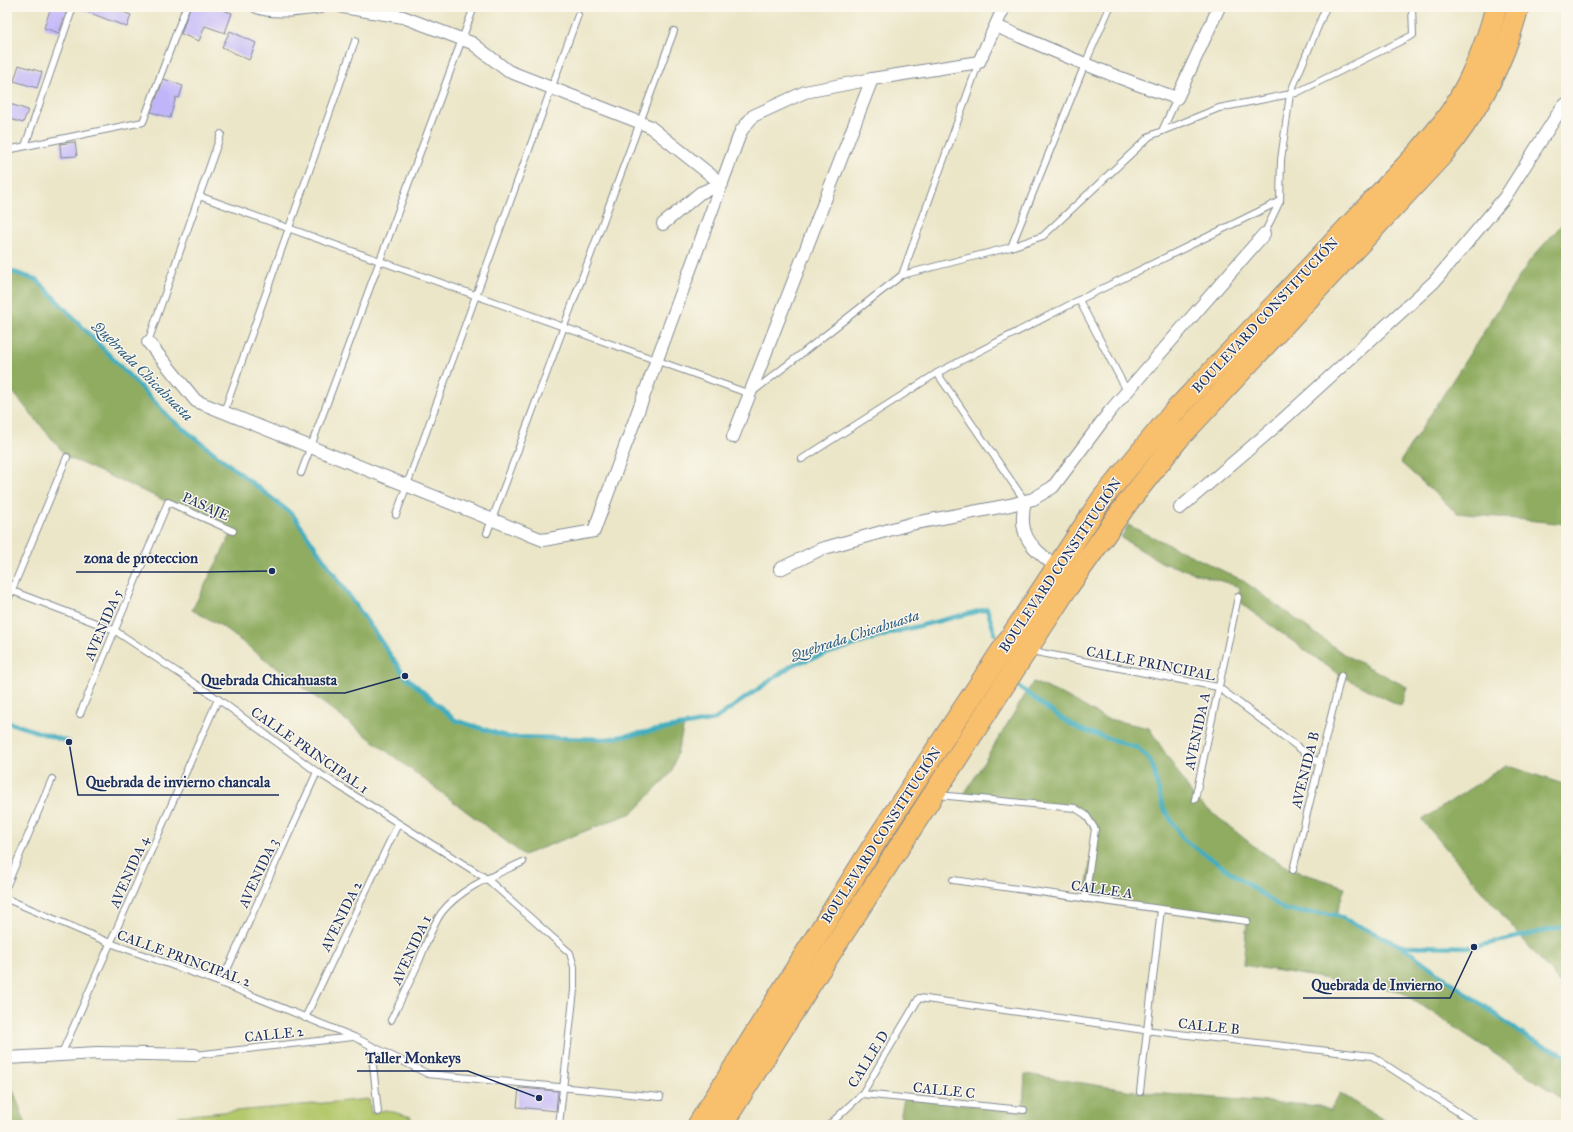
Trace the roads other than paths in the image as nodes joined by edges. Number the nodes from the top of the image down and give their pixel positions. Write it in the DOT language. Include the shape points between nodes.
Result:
graph roads {
  1 [pos="73,7"];
  2 [pos="186,7"];
  3 [pos="257,7"];
  4 [pos="321,7"];
  5 [pos="343,7"];
  6 [pos="474,7"];
  7 [pos="1004,7"];
  8 [pos="1110,7"];
  9 [pos="1219,7"];
  10 [pos="1326,7"];
  11 [pos="1412,7"];
  12 [pos="1496,7"];
  13 [pos="1518,7"];
  14 [pos="363,9"];
  15 [pos="578,15"];
  16 [pos="996,26"];
  17 [pos="674,31"];
  18 [pos="462,40"];
  19 [pos="355,41"];
  20 [pos="979,62"];
  21 [pos="1084,64"];
  22 [pos="872,79"];
  23 [pos="551,87"];
  24 [pos="1290,94"];
  25 [pos="1178,98"];
  26 [pos="1566,104"];
  27 [pos="640,123"];
  28 [pos="1162,131"];
  29 [pos="221,134"];
  30 [pos="25,146"];
  31 [pos="7,150"];
  32 [pos="722,184"];
  33 [pos="199,196"];
  34 [pos="1280,202"];
  35 [pos="663,224"];
  36 [pos="289,228"];
  37 [pos="1264,234"];
  38 [pos="1011,247"];
  39 [pos="380,261"];
  40 [pos="902,275"];
  41 [pos="476,296"];
  42 [pos="1079,300"];
  43 [pos="564,327"];
  44 [pos="148,342"];
  45 [pos="656,361"];
  46 [pos="937,373"];
  47 [pos="1127,391"];
  48 [pos="750,394"];
  49 [pos="224,412"];
  50 [pos="733,437"];
  51 [pos="311,447"];
  52 [pos="67,457"];
  53 [pos="802,459"];
  54 [pos="301,473"];
  55 [pos="407,486"];
  56 [pos="1025,501"];
  57 [pos="168,502"];
  58 [pos="1180,508"];
  59 [pos="396,515"];
  60 [pos="492,520"];
  61 [pos="233,531"];
  62 [pos="488,533"];
  63 [pos="1056,567"];
  64 [pos="780,569"];
  65 [pos="9,590"];
  66 [pos="1238,597"];
  67 [pos="7,602"];
  68 [pos="114,630"];
  69 [pos="1026,650"];
  70 [pos="1341,676"];
  71 [pos="1218,687"];
  72 [pos="218,699"];
  73 [pos="80,714"];
  74 [pos="1319,763"];
  75 [pos="317,772"];
  76 [pos="52,779"];
  77 [pos="932,795"];
  78 [pos="1195,799"];
  79 [pos="398,824"];
  80 [pos="523,862"];
  81 [pos="1293,870"];
  82 [pos="487,879"];
  83 [pos="953,880"];
  84 [pos="7,885"];
  85 [pos="1085,898"];
  86 [pos="7,899"];
  87 [pos="1161,909"];
  88 [pos="1247,921"];
  89 [pos="110,943"];
  90 [pos="221,983"];
  91 [pos="918,998"];
  92 [pos="305,1018"];
  93 [pos="391,1020"];
  94 [pos="1147,1031"];
  95 [pos="354,1037"];
  96 [pos="371,1046"];
  97 [pos="61,1055"];
  98 [pos="196,1055"];
  99 [pos="7,1058"];
  100 [pos="563,1088"];
  101 [pos="1140,1092"];
  102 [pos="862,1094"];
  103 [pos="660,1097"];
  104 [pos="1024,1110"];
  105 [pos="378,1112"];
  106 [pos="559,1125"];
  107 [pos="698,1125"];
  108 [pos="722,1125"];
  109 [pos="829,1125"];
  110 [pos="1478,1125"];
  1 -- 30 [label="lane"];
  2 -- 30 [label="lane" via="143,122"];
  3 -- 4 [label="street" via="264,10 301,10"];
  5 -- 14 [label="street"];
  6 -- 18 [label="lane"];
  7 -- 16 [label="street"];
  8 -- 21 [label="lane"];
  9 -- 25 [label="street"];
  10 -- 24 [label="lane"];
  11 -- 24 [label="lane" via="1413,35 1296,94"];
  12 -- 63 [label="highway, BOULEVARD CONSTITUCIÓN" via="1470,77 1443,123 1419,152 1173,413 1102,499"];
  13 -- 69 [label="highway, BOULEVARD CONSTITUCIÓN" via="1493,78 1471,116 1442,155 1178,439 1128,502"];
  14 -- 18 [label="street" via="403,17"];
  15 -- 23 [label="lane"];
  16 -- 20 [label="street"];
  16 -- 21 [label="street"];
  17 -- 27 [label="lane"];
  18 -- 23 [label="street" via="472,44 508,71"];
  18 -- 39 [label="lane"];
  19 -- 36 [label="lane"];
  20 -- 22 [label="street"];
  20 -- 40 [label="lane"];
  21 -- 25 [label="street"];
  21 -- 38 [label="lane"];
  22 -- 32 [label="street" via="805,92 753,116 741,130"];
  22 -- 48 [label="street"];
  23 -- 27 [label="street"];
  23 -- 41 [label="lane"];
  24 -- 28 [label="lane" via="1220,108"];
  24 -- 34 [label="lane" via="1281,160"];
  25 -- 28 [label="lane"];
  26 -- 58 [label="street" via="1505,197 1434,282 1277,425"];
  27 -- 32 [label="street" via="649,126"];
  27 -- 43 [label="lane"];
  28 -- 38 [label="lane" via="1150,136 1043,236"];
  29 -- 33 [label="lane"];
  30 -- 31 [label="lane"];
  32 -- 35 [label="street" via="700,193"];
  32 -- 45 [label="street"];
  33 -- 36 [label="lane"];
  33 -- 44 [label="lane"];
  34 -- 37 [label="lane"];
  34 -- 42 [label="lane"];
  36 -- 39 [label="lane"];
  36 -- 49 [label="lane"];
  37 -- 47 [label="street"];
  38 -- 40 [label="lane"];
  39 -- 41 [label="lane"];
  39 -- 51 [label="lane"];
  40 -- 48 [label="lane"];
  41 -- 43 [label="lane"];
  41 -- 55 [label="lane"];
  42 -- 46 [label="lane"];
  42 -- 47 [label="lane"];
  43 -- 45 [label="lane"];
  43 -- 60 [label="lane"];
  44 -- 49 [label="street" via="196,401"];
  45 -- 48 [label="lane"];
  45 -- 60 [label="street" via="594,531 543,540"];
  46 -- 53 [label="lane"];
  46 -- 56 [label="lane"];
  47 -- 56 [label="street" via="1053,487"];
  48 -- 50 [label="street"];
  49 -- 51 [label="street"];
  51 -- 54 [label="lane"];
  51 -- 55 [label="street"];
  52 -- 65 [label="lane"];
  55 -- 59 [label="lane"];
  55 -- 60 [label="street"];
  56 -- 63 [label="street" via="1022,516 1024,532 1034,548"];
  56 -- 64 [label="street" via="910,524 821,549"];
  57 -- 61 [label="lane, PASAJE"];
  57 -- 68 [label="lane, AVENIDA 5"];
  60 -- 62 [label="lane"];
  63 -- 107 [label="highway, BOULEVARD CONSTITUCIÓN" via="880,835"];
  65 -- 67 [label="lane"];
  65 -- 68 [label="lane, CALLE PRINCIPAL 1"];
  66 -- 71 [label="lane, AVENIDA A"];
  68 -- 72 [label="lane, CALLE PRINCIPAL 1"];
  68 -- 73 [label="lane, AVENIDA 5"];
  69 -- 71 [label="lane, CALLE PRINCIPAL"];
  69 -- 77 [label="highway, BOULEVARD CONSTITUCIÓN"];
  70 -- 74 [label="lane, AVENIDA B"];
  71 -- 74 [label="lane, CALLE PRINCIPAL"];
  71 -- 78 [label="lane, AVENIDA A"];
  72 -- 75 [label="lane, CALLE PRINCIPAL 1"];
  72 -- 89 [label="lane, AVENIDA 4"];
  74 -- 81 [label="lane, AVENIDA B"];
  75 -- 79 [label="lane, CALLE PRINCIPAL 1"];
  75 -- 90 [label="lane, AVENIDA 3"];
  76 -- 84 [label="lane"];
  77 -- 85 [label="lane" via="1075,808 1086,815 1095,829"];
  77 -- 108 [label="highway, BOULEVARD CONSTITUCIÓN"];
  79 -- 82 [label="lane, CALLE PRINCIPAL 1"];
  79 -- 92 [label="lane, AVENIDA 2"];
  80 -- 82 [label="lane, AVENIDA 1"];
  82 -- 93 [label="lane, AVENIDA 1" via="463,893 442,912"];
  82 -- 100 [label="lane, CALLE PRINCIPAL 1" via="570,953 574,967 574,990"];
  83 -- 85 [label="lane, CALLE A"];
  85 -- 87 [label="lane, CALLE A"];
  86 -- 89 [label="lane, CALLE PRINCIPAL 2"];
  87 -- 88 [label="lane, CALLE A"];
  87 -- 94 [label="lane"];
  89 -- 90 [label="lane, CALLE PRINCIPAL 2"];
  89 -- 97 [label="lane, AVENIDA 4"];
  90 -- 92 [label="lane, CALLE PRINCIPAL 2"];
  91 -- 94 [label="lane, CALLE B"];
  91 -- 102 [label="lane, CALLE D"];
  92 -- 95 [label="lane, CALLE PRINCIPAL 2"];
  94 -- 101 [label="lane"];
  94 -- 110 [label="lane, CALLE B" via="1372,1056"];
  95 -- 96 [label="lane, CALLE PRINCIPAL 2"];
  95 -- 98 [label="lane, CALLE 2"];
  96 -- 100 [label="lane, CALLE PRINCIPAL 2" via="428,1074"];
  96 -- 105 [label="lane"];
  97 -- 98 [label="street"];
  97 -- 99 [label="street"];
  100 -- 103 [label="lane, CALLE PRINCIPAL 2"];
  100 -- 106 [label="lane"];
  102 -- 104 [label="lane, CALLE C"];
  102 -- 109 [label="lane, CALLE D"];
}
